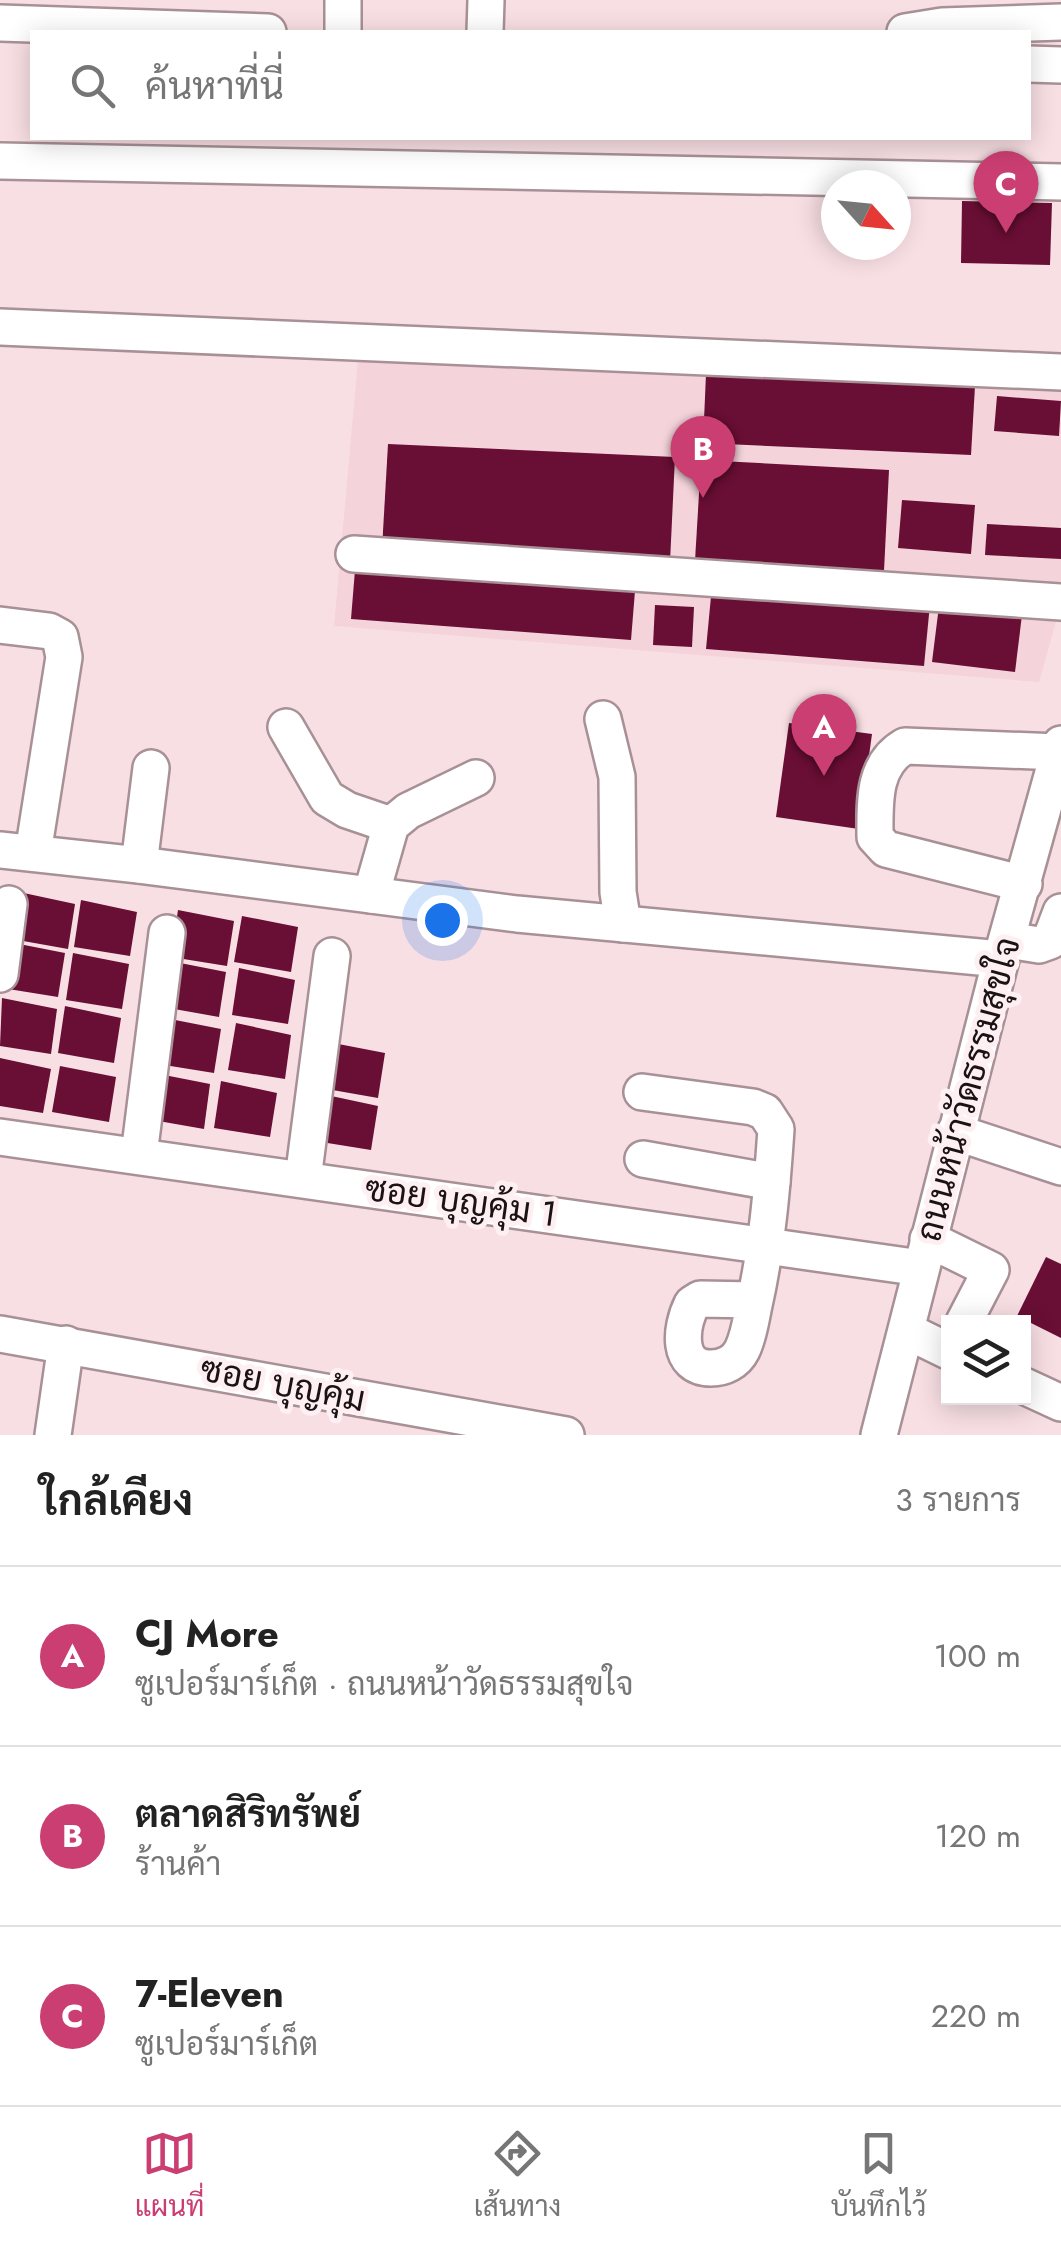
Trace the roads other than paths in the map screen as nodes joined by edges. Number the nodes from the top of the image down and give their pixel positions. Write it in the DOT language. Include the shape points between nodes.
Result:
graph roads {
  1 [pos="344,0"];
  2 [pos="486,0"];
  3 [pos="65,12"];
  4 [pos="198,15"];
  5 [pos="1008,19"];
  6 [pos="1061,22"];
  7 [pos="0,23"];
  8 [pos="260,30"];
  9 [pos="343,30"];
  10 [pos="485,30"];
  11 [pos="917,30"];
  12 [pos="1031,64"];
  13 [pos="1061,65"];
  14 [pos="0,160"];
  15 [pos="1061,182"];
  16 [pos="0,327"];
  17 [pos="1061,372"];
  18 [pos="354,554"];
  19 [pos="1061,602"];
  20 [pos="0,625"];
  21 [pos="603,719"];
  22 [pos="286,727"];
  23 [pos="1060,748"];
  24 [pos="151,768"];
  25 [pos="476,778"];
  26 [pos="390,825"];
  27 [pos="16,852"];
  28 [pos="140,864"];
  29 [pos="1024,884"];
  30 [pos="371,895"];
  31 [pos="9,904"];
  32 [pos="1061,912"];
  33 [pos="623,924"];
  34 [pos="166,933"];
  35 [pos="1004,950"];
  36 [pos="332,956"];
  37 [pos="0,974"];
  38 [pos="642,1092"];
  39 [pos="956,1132"];
  40 [pos="0,1137"];
  41 [pos="139,1156"];
  42 [pos="643,1159"];
  43 [pos="1061,1167"];
  44 [pos="303,1179"];
  45 [pos="772,1182"];
  46 [pos="766,1244"];
  47 [pos="925,1253"];
  48 [pos="755,1300"];
  49 [pos="968,1315"];
  50 [pos="907,1332"];
  51 [pos="0,1334"];
  52 [pos="66,1344"];
  53 [pos="941,1348"];
  54 [pos="1031,1389"];
  55 [pos="1061,1403"];
  56 [pos="521,1432"];
  57 [pos="53,1435"];
  58 [pos="566,1435"];
  59 [pos="878,1435"];
  1 -- 9 [label="street"];
  2 -- 10 [label="street"];
  3 -- 4 [label="street"];
  3 -- 7 [label="street"];
  4 -- 8 [label="street"];
  5 -- 6 [label="street"];
  5 -- 11 [label="street"];
  12 -- 13 [label="street"];
  14 -- 15 [label="street"];
  16 -- 17 [label="street"];
  18 -- 19 [label="street"];
  20 -- 27 [label="street" via="49,631 63,645"];
  21 -- 33 [label="street" via="618,776"];
  22 -- 26 [label="street" via="327,798"];
  23 -- 29 [label="street, ถนนหน้าวัดธรรมสุขใจ"];
  23 -- 29 [label="street" via="905,746 882,769 874,837 886,849"];
  24 -- 28 [label="street"];
  25 -- 26 [label="street"];
  26 -- 30 [label="street"];
  27 -- 28 [label="street"];
  28 -- 30 [label="street"];
  29 -- 35 [label="street, ถนนหน้าวัดธรรมสุขใจ"];
  30 -- 33 [label="street"];
  31 -- 37 [label="street"];
  32 -- 35 [label="street" via="1050,941"];
  33 -- 35 [label="street"];
  34 -- 41 [label="street"];
  35 -- 39 [label="street, ถนนหน้าวัดธรรมสุขใจ"];
  36 -- 44 [label="street"];
  38 -- 45 [label="street" via="765,1112 776,1129"];
  39 -- 43 [label="street"];
  39 -- 47 [label="street, ถนนหน้าวัดธรรมสุขใจ"];
  40 -- 41 [label="street, ซอย บุญคุ้ม 1"];
  41 -- 44 [label="street, ซอย บุญคุ้ม 1"];
  42 -- 45 [label="street"];
  44 -- 46 [label="street, ซอย บุญคุ้ม 1"];
  45 -- 46 [label="street"];
  46 -- 47 [label="street, ซอย บุญคุ้ม 1"];
  46 -- 48 [label="street"];
  47 -- 49 [label="street, ซอย บุญคุ้ม 1" via="991,1270"];
  47 -- 50 [label="street, ถนนหน้าวัดธรรมสุขใจ"];
  50 -- 53 [label="street"];
  50 -- 59 [label="street, ถนนหน้าวัดธรรมสุขใจ"];
  51 -- 52 [label="street, ซอย บุญคุ้ม"];
  52 -- 56 [label="street, ซอย บุญคุ้ม"];
  52 -- 57 [label="street"];
  54 -- 55 [label="street"];
  56 -- 58 [label="street, ซอย บุญคุ้ม"];
}
